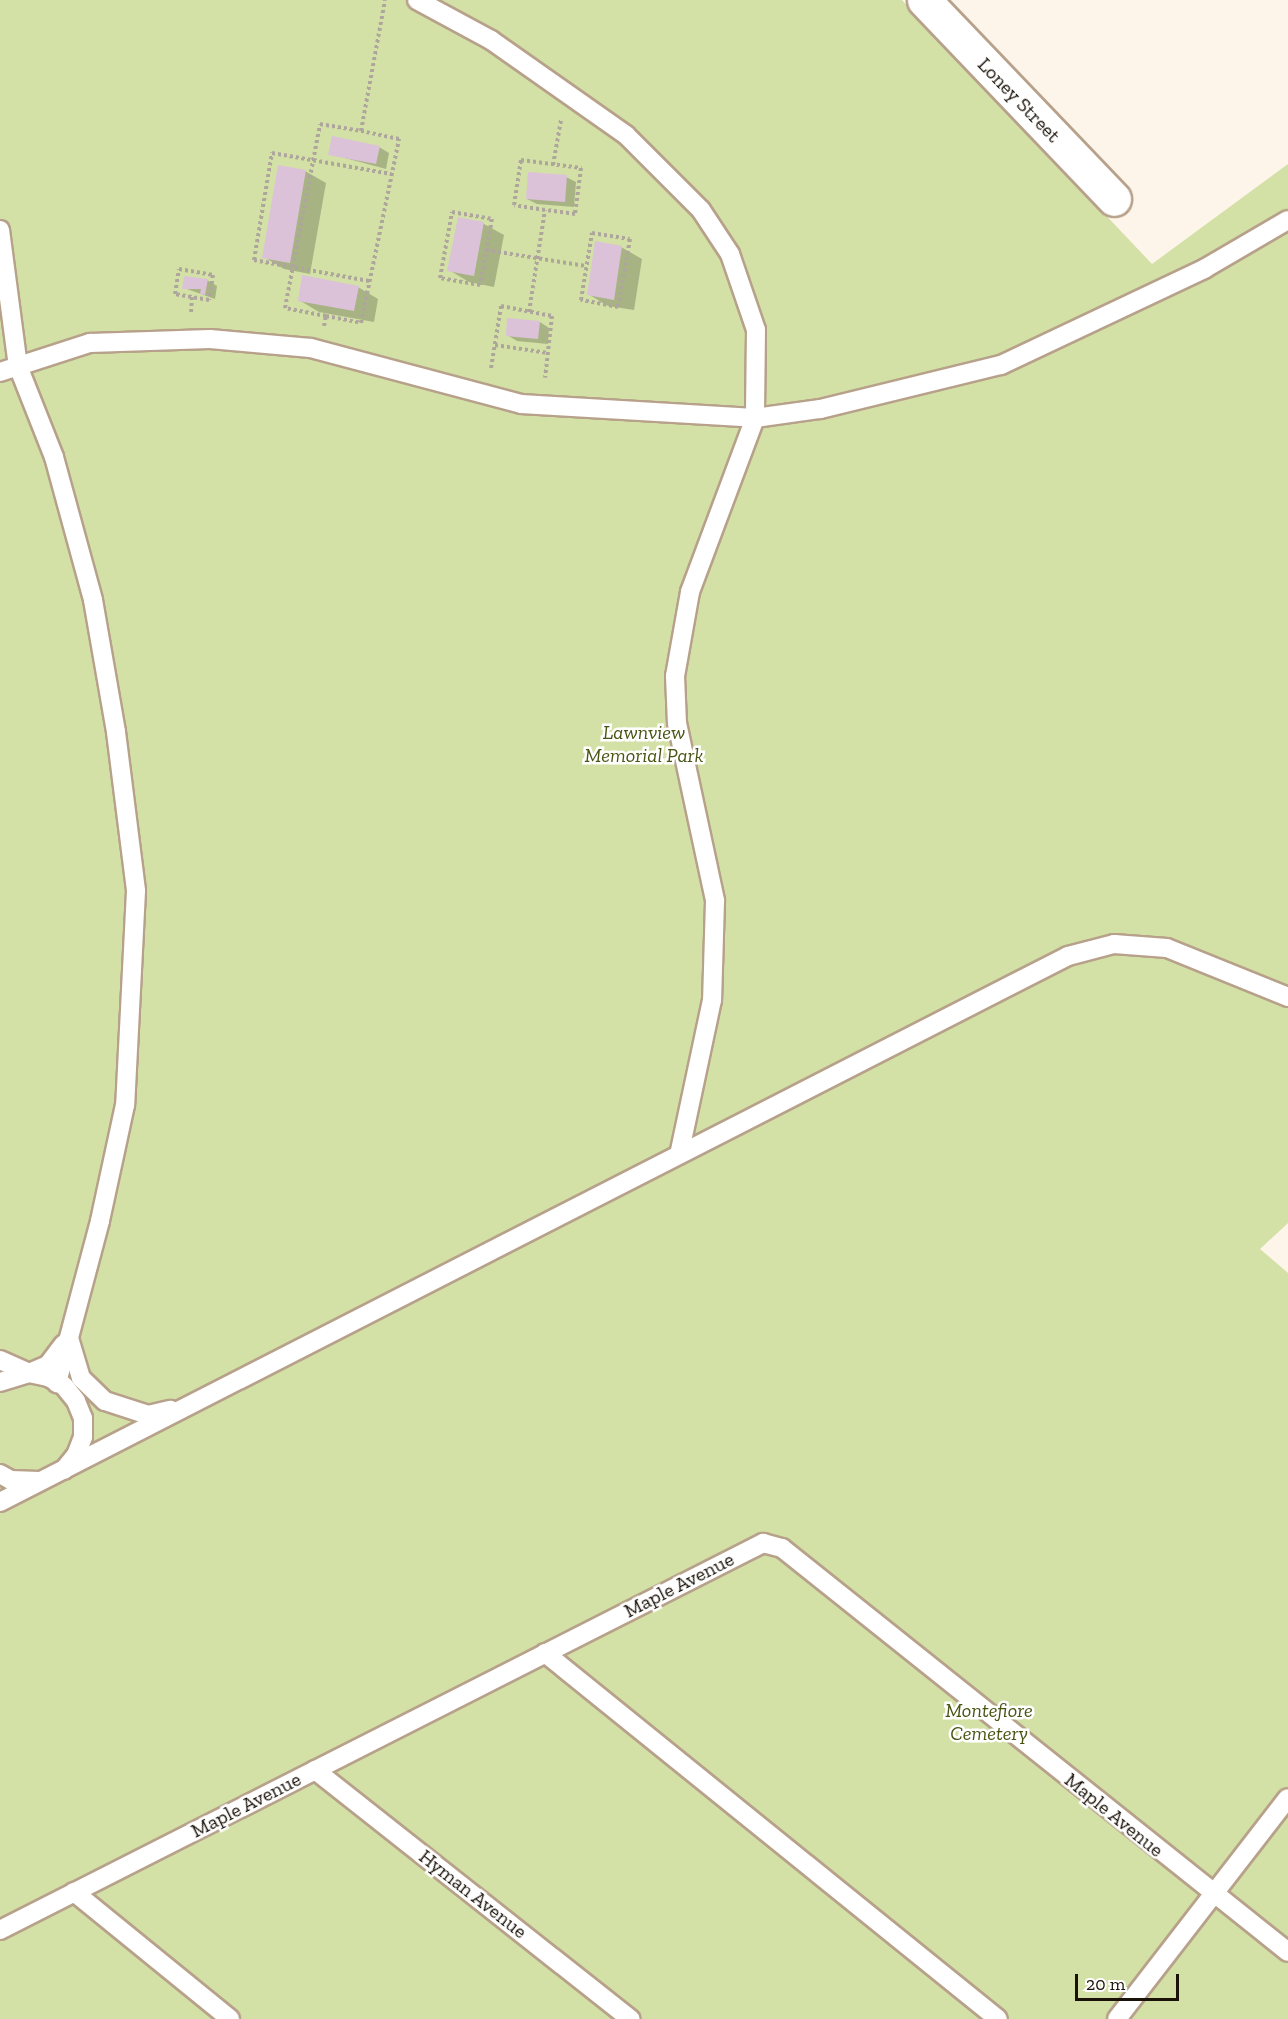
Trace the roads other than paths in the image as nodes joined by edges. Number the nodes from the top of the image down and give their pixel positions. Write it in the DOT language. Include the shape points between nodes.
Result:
graph roads {
  1 [pos="417,0"];
  2 [pos="924,0"];
  3 [pos="1114,199"];
  4 [pos="1288,220"];
  5 [pos="0,231"];
  6 [pos="18,366"];
  7 [pos="0,372"];
  8 [pos="755,418"];
  9 [pos="1288,997"];
  10 [pos="680,1151"];
  11 [pos="69,1338"];
  12 [pos="0,1360"];
  13 [pos="29,1373"];
  14 [pos="0,1382"];
  15 [pos="57,1383"];
  16 [pos="188,1407"];
  17 [pos="0,1474"];
  18 [pos="48,1479"];
  19 [pos="0,1502"];
  20 [pos="545,1653"];
  21 [pos="315,1770"];
  22 [pos="1288,1798"];
  23 [pos="74,1892"];
  24 [pos="1213,1894"];
  25 [pos="0,1930"];
  26 [pos="1288,1952"];
  27 [pos="230,2019"];
  28 [pos="630,2019"];
  29 [pos="998,2019"];
  30 [pos="1117,2019"];
  1 -- 8 [label="lane" via="491,40 626,135 701,210 729,254 756,330"];
  2 -- 3 [label="street, Loney Street"];
  4 -- 8 [label="lane" via="1204,269 1001,365 820,409"];
  5 -- 6 [label="lane"];
  6 -- 7 [label="lane"];
  6 -- 8 [label="lane" via="90,343 210,339 319,350 486,396 541,406"];
  6 -- 11 [label="lane" via="54,457 93,600 116,732 136,891 125,1105"];
  8 -- 10 [label="lane" via="690,592 675,676 677,723 715,901 712,1000"];
  9 -- 10 [label="lane" via="1167,948 1114,944 1068,956"];
  10 -- 16 [label="lane"];
  11 -- 13 [label="lane" via="48,1365"];
  11 -- 15 [label="lane"];
  11 -- 16 [label="lane" via="81,1378 105,1401 148,1415"];
  12 -- 13 [label="lane"];
  13 -- 14 [label="lane"];
  13 -- 15 [label="lane"];
  15 -- 18 [label="lane" via="76,1401 83,1418 83,1437 64,1470"];
  16 -- 18 [label="lane"];
  17 -- 18 [label="lane" via="30,1482"];
  18 -- 19 [label="lane"];
  20 -- 21 [label="lane, Maple Avenue"];
  20 -- 24 [label="lane, Maple Avenue" via="763,1543 782,1548"];
  20 -- 29 [label="lane"];
  21 -- 23 [label="lane, Maple Avenue"];
  21 -- 28 [label="lane, Hyman Avenue"];
  22 -- 24 [label="lane"];
  23 -- 25 [label="lane, Maple Avenue"];
  23 -- 27 [label="lane"];
  24 -- 26 [label="lane, Maple Avenue"];
  24 -- 30 [label="lane"];
}
